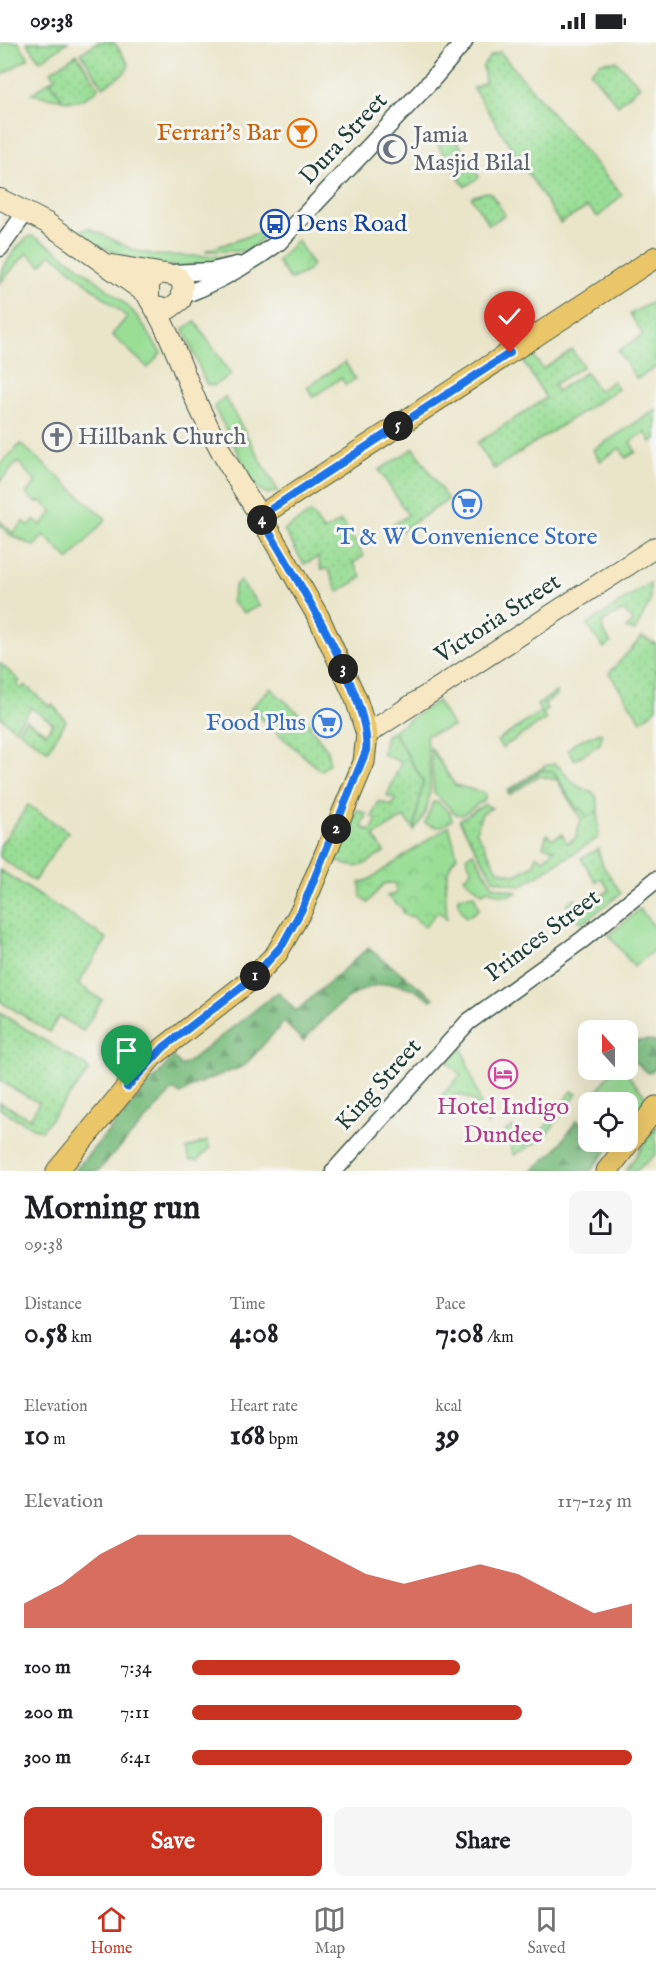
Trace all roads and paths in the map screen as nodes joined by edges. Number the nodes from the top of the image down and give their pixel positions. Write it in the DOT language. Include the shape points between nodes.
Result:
graph roads {
  1 [pos="464,42"];
  2 [pos="0,199"];
  3 [pos="26,212"];
  4 [pos="0,248"];
  5 [pos="656,257"];
  6 [pos="100,262"];
  7 [pos="253,262"];
  8 [pos="164,274"];
  9 [pos="165,301"];
  10 [pos="260,516"];
  11 [pos="656,547"];
  12 [pos="367,734"];
  13 [pos="656,880"];
  14 [pos="459,1030"];
  15 [pos="656,1107"];
  16 [pos="57,1171"];
  17 [pos="334,1171"];
  18 [pos="607,1171"];
  1 -- 7 [label="street, Dura Street" via="299,222"];
  2 -- 3 [label="main road"];
  3 -- 4 [label="street"];
  3 -- 6 [label="main road"];
  5 -- 10 [label="main road"];
  6 -- 8 [label="main road"];
  6 -- 9 [label="main road"];
  7 -- 8 [label="street, Dura Street" via="212,271"];
  7 -- 9 [label="street, Dura Street" via="216,283"];
  8 -- 9 [label="main road" via="149,283"];
  8 -- 9 [label="main road" via="181,280"];
  9 -- 10 [label="main road" via="177,352 196,402"];
  10 -- 12 [label="main road" via="319,618 356,699"];
  11 -- 12 [label="main road, Victoria Street"];
  12 -- 16 [label="main road" via="360,772 302,909 283,944 253,978 152,1057"];
  13 -- 14 [label="street, Princes Street"];
  14 -- 17 [label="street, King Street"];
  15 -- 18 [label="main road"];
}
